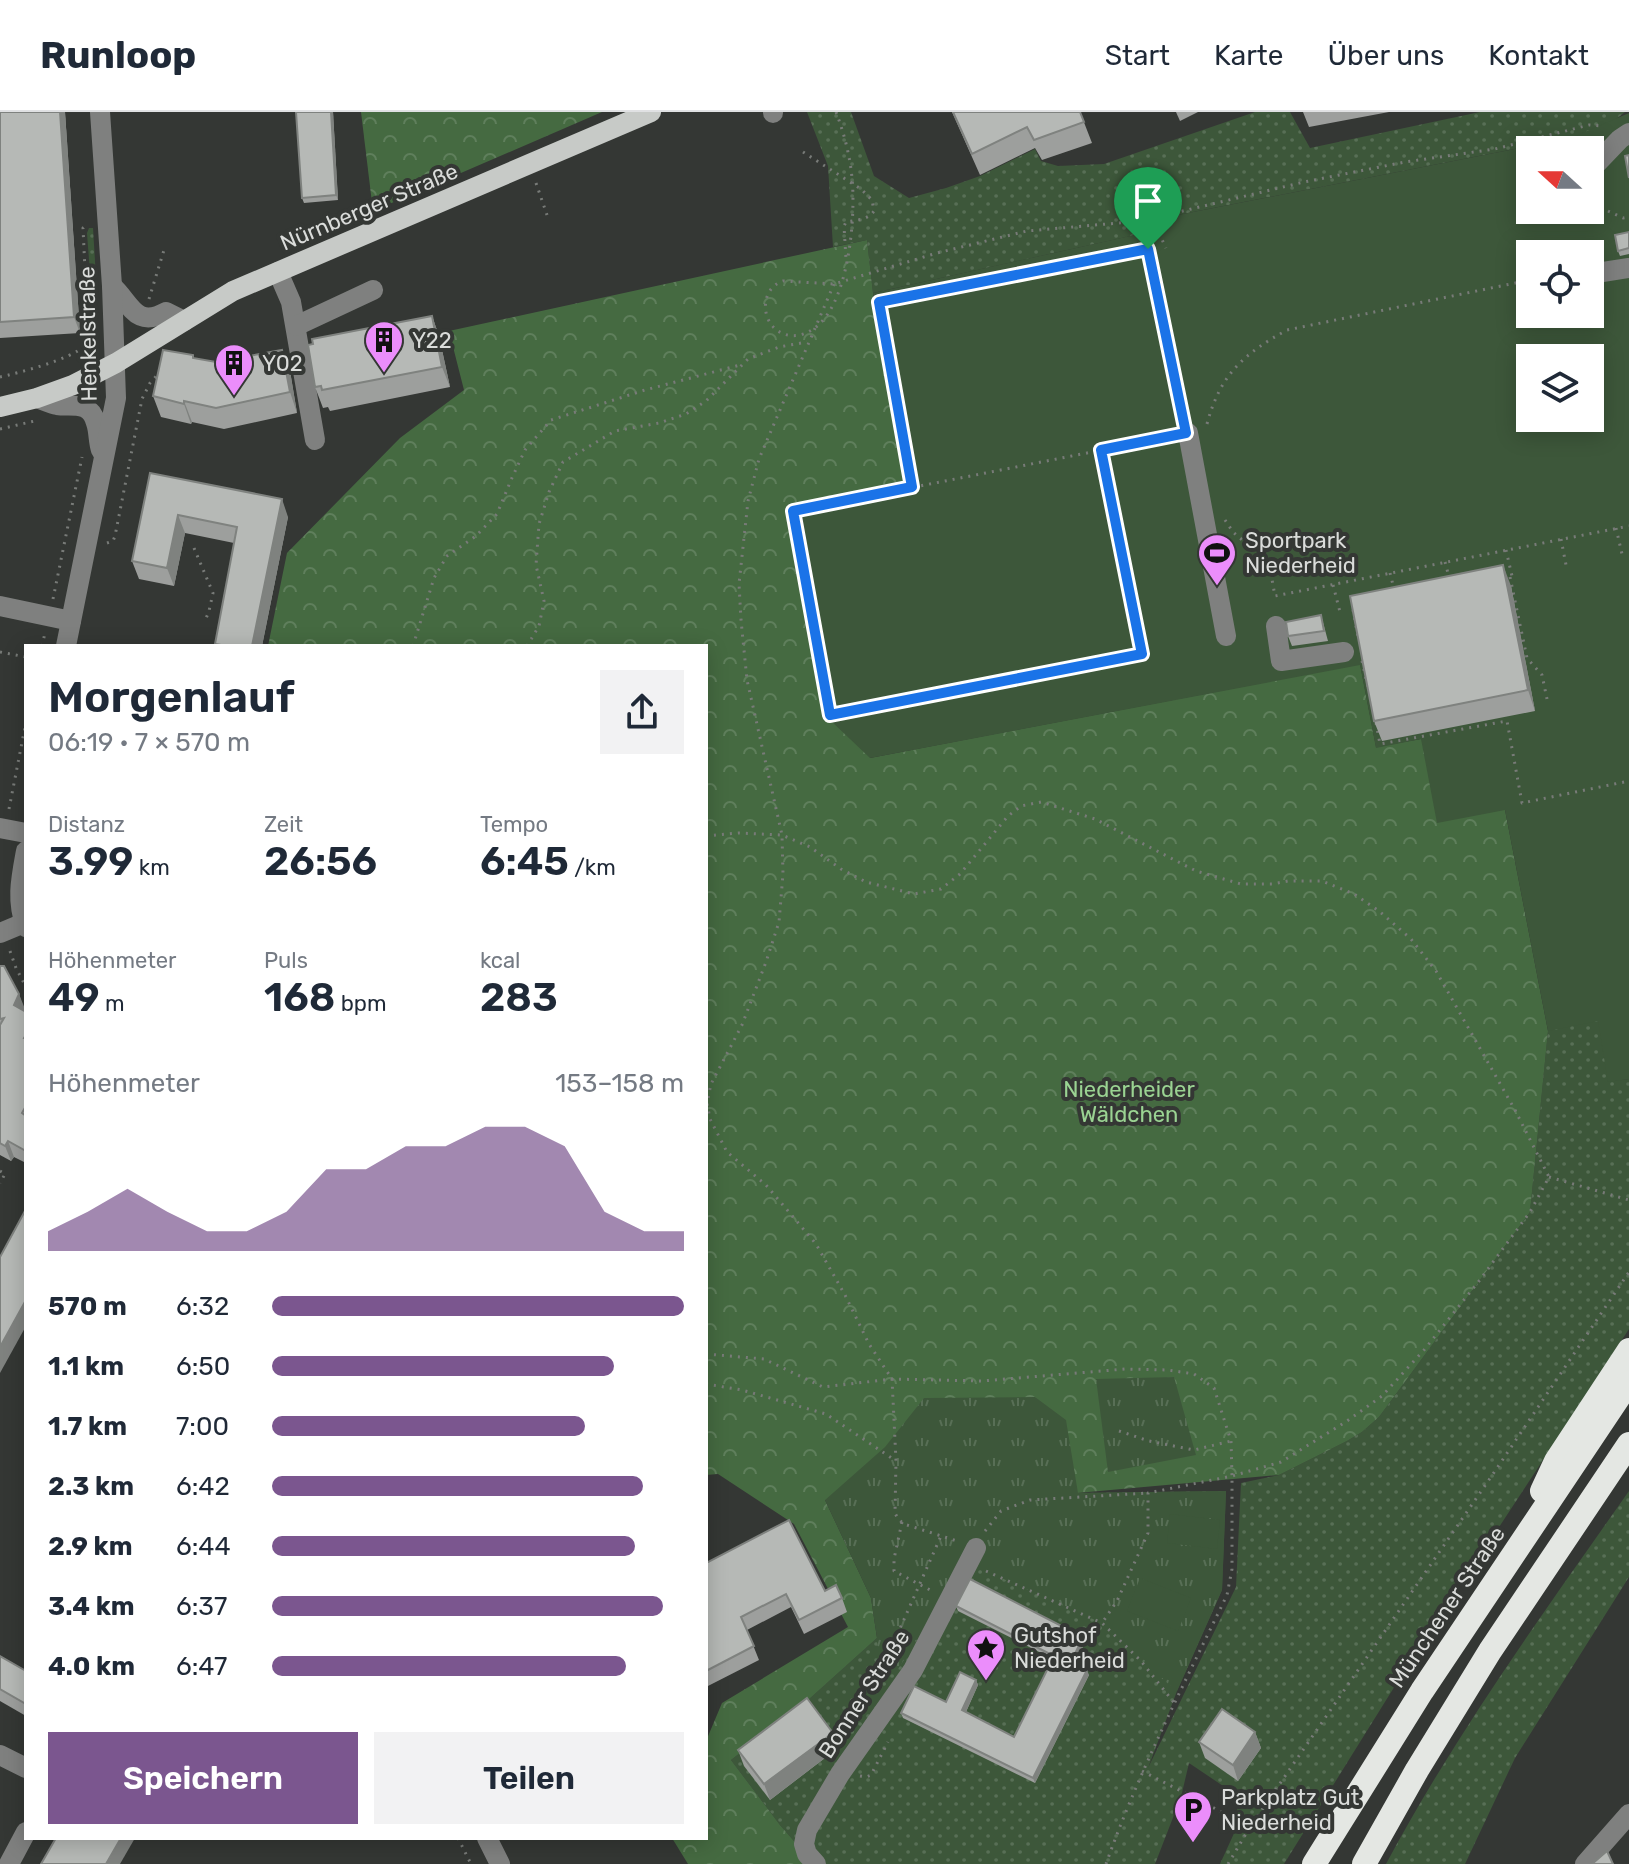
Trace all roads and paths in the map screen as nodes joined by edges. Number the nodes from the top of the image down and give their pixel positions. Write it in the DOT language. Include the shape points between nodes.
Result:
graph roads {
  1 [pos="100,112"];
  2 [pos="651,112"];
  3 [pos="836,112"];
  4 [pos="1624,136"];
  5 [pos="803,152"];
  6 [pos="1604,156"];
  7 [pos="528,165"];
  8 [pos="1608,211"];
  9 [pos="547,215"];
  10 [pos="1629,217"];
  11 [pos="1154,218"];
  12 [pos="1141,221"];
  13 [pos="83,228"];
  14 [pos="1166,248"];
  15 [pos="1148,249"];
  16 [pos="164,250"];
  17 [pos="1629,268"];
  18 [pos="278,272"];
  19 [pos="1604,272"];
  20 [pos="848,280"];
  21 [pos="1516,283"];
  22 [pos="834,284"];
  23 [pos="112,286"];
  24 [pos="373,290"];
  25 [pos="142,293"];
  26 [pos="184,321"];
  27 [pos="296,326"];
  28 [pos="95,334"];
  29 [pos="88,335"];
  30 [pos="809,342"];
  31 [pos="116,363"];
  32 [pos="742,365"];
  33 [pos="163,368"];
  34 [pos="0,377"];
  35 [pos="37,398"];
  36 [pos="134,398"];
  37 [pos="142,399"];
  38 [pos="0,407"];
  39 [pos="132,427"];
  40 [pos="1193,430"];
  41 [pos="134,435"];
  42 [pos="141,436"];
  43 [pos="315,440"];
  44 [pos="82,447"];
  45 [pos="1101,450"];
  46 [pos="104,458"];
  47 [pos="912,487"];
  48 [pos="1223,517"];
  49 [pos="1629,526"];
  50 [pos="1616,528"];
  51 [pos="1561,539"];
  52 [pos="113,541"];
  53 [pos="194,548"];
  54 [pos="1506,550"];
  55 [pos="1622,554"];
  56 [pos="1445,562"];
  57 [pos="1566,565"];
  58 [pos="1390,573"];
  59 [pos="1450,582"];
  60 [pos="1333,584"];
  61 [pos="1395,593"];
  62 [pos="54,595"];
  63 [pos="0,606"];
  64 [pos="1353,610"];
  65 [pos="1340,612"];
  66 [pos="71,621"];
  67 [pos="205,621"];
  68 [pos="1276,626"];
  69 [pos="1226,636"];
  70 [pos="66,644"];
  71 [pos="414,644"];
  72 [pos="528,644"];
  73 [pos="1352,651"];
  74 [pos="0,652"];
  75 [pos="24,657"];
  76 [pos="1547,699"];
  77 [pos="1371,703"];
  78 [pos="1374,717"];
  79 [pos="24,731"];
  80 [pos="1629,781"];
  81 [pos="3,828"];
  82 [pos="24,833"];
  83 [pos="782,835"];
  84 [pos="708,836"];
  85 [pos="24,864"];
  86 [pos="24,920"];
  87 [pos="24,925"];
  88 [pos="2,932"];
  89 [pos="24,983"];
  90 [pos="708,1098"];
  91 [pos="708,1108"];
  92 [pos="0,1171"];
  93 [pos="1549,1177"];
  94 [pos="0,1183"];
  95 [pos="1629,1200"];
  96 [pos="1629,1272"];
  97 [pos="1629,1350"];
  98 [pos="708,1354"];
  99 [pos="892,1379"];
  100 [pos="1629,1382"];
  101 [pos="708,1384"];
  102 [pos="1119,1431"];
  103 [pos="1231,1441"];
  104 [pos="1629,1444"];
  105 [pos="896,1461"];
  106 [pos="1232,1476"];
  107 [pos="1148,1493"];
  108 [pos="902,1522"];
  109 [pos="941,1536"];
  110 [pos="1521,1543"];
  111 [pos="972,1556"];
  112 [pos="920,1585"];
  113 [pos="949,1599"];
  114 [pos="1102,1623"];
  115 [pos="904,1682"];
  116 [pos="1175,1704"];
  117 [pos="0,1755"];
  118 [pos="24,1767"];
  119 [pos="1142,1771"];
  120 [pos="1629,1814"];
  121 [pos="1250,1827"];
  122 [pos="24,1836"];
  123 [pos="459,1840"];
  124 [pos="488,1840"];
  125 [pos="9,1864"];
  126 [pos="471,1864"];
  127 [pos="500,1864"];
  128 [pos="816,1864"];
  129 [pos="1106,1864"];
  130 [pos="1228,1864"];
  131 [pos="1314,1864"];
  132 [pos="1364,1864"];
  133 [pos="1585,1864"];
  1 -- 23 [label="street, Henkelstraße"];
  2 -- 7 [label="main road, Nürnberger Straße"];
  3 -- 22 [label="path" via="848,150 853,227 838,292 829,313 813,330 789,335 772,325 765,307 775,285"];
  4 -- 6 [label="street"];
  4 -- 11 [label="path" via="1589,125"];
  5 -- 20 [label="path" via="872,200 871,215 844,226"];
  7 -- 9 [label="path"];
  7 -- 18 [label="main road, Nürnberger Straße"];
  8 -- 10 [label="path"];
  11 -- 12 [label="path"];
  11 -- 14 [label="path"];
  12 -- 15 [label="path"];
  12 -- 20 [label="path" via="1027,231"];
  13 -- 29 [label="path"];
  15 -- 40 [label="path"];
  15 -- 47 [label="path" via="879,302"];
  16 -- 25 [label="path" via="150,297"];
  17 -- 19 [label="street"];
  18 -- 26 [label="main road, Nürnberger Straße"];
  18 -- 27 [label="street"];
  20 -- 22 [label="path"];
  21 -- 40 [label="path" via="1287,330 1244,358"];
  22 -- 30 [label="path"];
  23 -- 26 [label="street" via="135,314 150,318 166,312"];
  23 -- 31 [label="street, Henkelstraße"];
  24 -- 27 [label="street"];
  26 -- 31 [label="main road, Nürnberger Straße"];
  27 -- 43 [label="street"];
  28 -- 29 [label="path"];
  29 -- 34 [label="path" via="74,353"];
  30 -- 32 [label="path" via="779,347"];
  30 -- 83 [label="path" via="759,459 748,501 739,584 747,680"];
  31 -- 35 [label="main road, Nürnberger Straße"];
  31 -- 46 [label="street, Henkelstraße" via="116,398"];
  32 -- 71 [label="path" via="551,420 525,450 497,514 447,556 434,578"];
  32 -- 72 [label="path" via="686,414 615,431 563,462 539,524 536,565 544,601"];
  33 -- 37 [label="path"];
  35 -- 38 [label="main road, Nürnberger Straße"];
  35 -- 46 [label="street" via="91,412"];
  36 -- 37 [label="path"];
  37 -- 41 [label="path"];
  39 -- 41 [label="path"];
  40 -- 45 [label="path"];
  40 -- 69 [label="street"];
  41 -- 42 [label="path"];
  41 -- 52 [label="path"];
  44 -- 62 [label="path"];
  45 -- 47 [label="path"];
  45 -- 47 [label="path" via="1142,654 830,715 793,511"];
  46 -- 66 [label="street, Henkelstraße"];
  48 -- 60 [label="path" via="1269,563 1275,596"];
  49 -- 50 [label="path"];
  50 -- 51 [label="path"];
  50 -- 55 [label="path"];
  51 -- 54 [label="path"];
  51 -- 57 [label="path"];
  53 -- 67 [label="path" via="213,593"];
  54 -- 56 [label="path"];
  54 -- 76 [label="path" via="1527,658 1542,675"];
  56 -- 58 [label="path"];
  56 -- 59 [label="path"];
  58 -- 60 [label="path"];
  58 -- 61 [label="path"];
  60 -- 65 [label="path"];
  63 -- 66 [label="street"];
  64 -- 73 [label="path"];
  66 -- 70 [label="street, Henkelstraße"];
  68 -- 73 [label="street" via="1281,661"];
  73 -- 77 [label="path"];
  74 -- 75 [label="path"];
  78 -- 80 [label="path" via="1380,744 1507,721 1522,803"];
  79 -- 81 [label="path"];
  81 -- 82 [label="street"];
  83 -- 84 [label="path"];
  83 -- 90 [label="path" via="779,922 742,1025"];
  83 -- 93 [label="path" via="866,882 914,894 941,889 1008,816 1021,806 1041,802 1095,819 1196,871 1241,884 1322,881 1354,894 1411,939 1436,971"];
  85 -- 86 [label="street" via="19,895"];
  87 -- 88 [label="street"];
  88 -- 89 [label="path"];
  91 -- 99 [label="path" via="727,1152 766,1185 816,1244"];
  92 -- 94 [label="path" via="5,1174"];
  93 -- 95 [label="path"];
  93 -- 106 [label="path" via="1479,1281 1382,1396 1281,1462"];
  96 -- 121 [label="path"];
  97 -- 110 [label="highway" via="1556,1461"];
  98 -- 99 [label="path" via="764,1359 823,1387"];
  99 -- 103 [label="path" via="982,1381 1125,1369 1194,1374 1214,1388"];
  99 -- 105 [label="path"];
  100 -- 110 [label="highway, Münchener Straße"];
  101 -- 105 [label="path" via="826,1414"];
  102 -- 103 [label="path" via="1194,1450"];
  103 -- 106 [label="path"];
  104 -- 132 [label="highway" via="1490,1651"];
  105 -- 108 [label="path" via="895,1513"];
  106 -- 107 [label="path"];
  106 -- 116 [label="path" via="1227,1595"];
  107 -- 111 [label="path" via="1030,1500 1001,1511"];
  107 -- 114 [label="path" via="1148,1533"];
  108 -- 109 [label="path"];
  108 -- 112 [label="path" via="894,1571"];
  109 -- 111 [label="path"];
  109 -- 112 [label="path"];
  110 -- 131 [label="highway, Münchener Straße"];
  111 -- 113 [label="street, Bonner Straße"];
  111 -- 114 [label="path"];
  112 -- 113 [label="path"];
  112 -- 115 [label="path" via="894,1642"];
  113 -- 115 [label="street, Bonner Straße"];
  114 -- 116 [label="path"];
  115 -- 128 [label="street, Bonner Straße" via="807,1830 804,1844"];
  116 -- 119 [label="path"];
  117 -- 118 [label="street"];
  119 -- 121 [label="path"];
  119 -- 129 [label="path"];
  120 -- 133 [label="street"];
  121 -- 130 [label="path"];
  122 -- 125 [label="street"];
  123 -- 126 [label="path"];
  124 -- 127 [label="street"];
}
